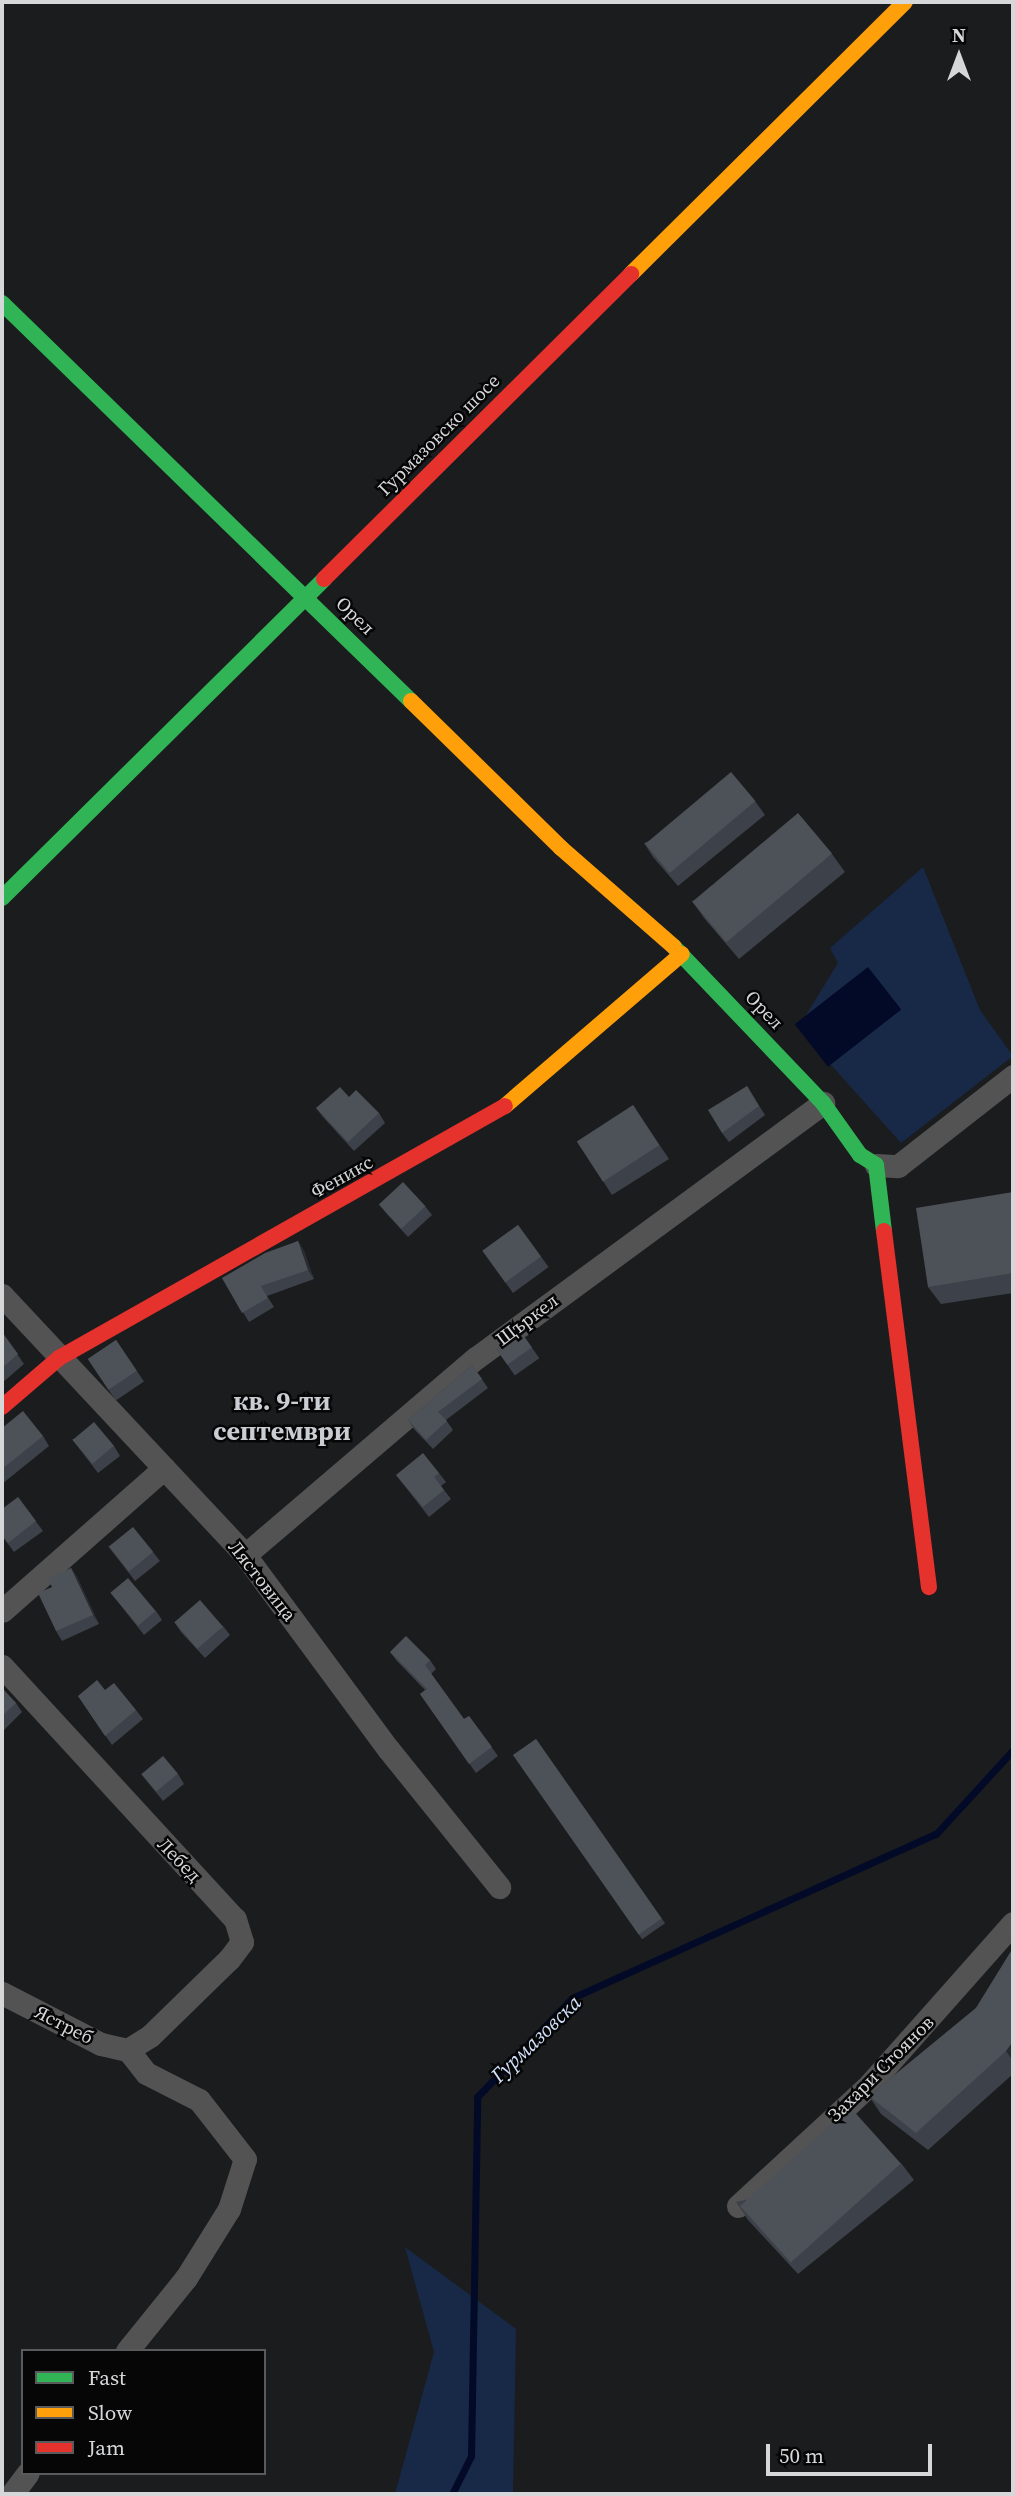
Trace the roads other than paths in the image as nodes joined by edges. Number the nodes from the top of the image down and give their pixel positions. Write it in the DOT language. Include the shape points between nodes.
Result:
graph roads {
  1 [pos="905,2"];
  2 [pos="2,303"];
  3 [pos="305,597"];
  4 [pos="2,898"];
  5 [pos="682,954"];
  6 [pos="1013,1076"];
  7 [pos="823,1103"];
  8 [pos="876,1166"];
  9 [pos="2,1295"];
  10 [pos="59,1358"];
  11 [pos="2,1407"];
  12 [pos="164,1468"];
  13 [pos="245,1555"];
  14 [pos="929,1587"];
  15 [pos="2,1611"];
  16 [pos="2,1667"];
  17 [pos="499,1887"];
  18 [pos="1013,1923"];
  19 [pos="2,1993"];
  20 [pos="128,2050"];
  21 [pos="738,2206"];
  22 [pos="129,2349"];
  23 [pos="26,2475"];
  24 [pos="12,2494"];
  1 -- 3 [label="street, Гурмазовско шосе"];
  2 -- 3 [label="street, Орел"];
  3 -- 4 [label="street, Гурмазовско шосе"];
  3 -- 5 [label="street, Орел" via="561,848"];
  5 -- 7 [label="street, Орел"];
  5 -- 10 [label="street, Феникс" via="493,1116"];
  6 -- 8 [label="street" via="898,1166"];
  7 -- 8 [label="street, Орел" via="860,1156"];
  7 -- 13 [label="street, Щъркел" via="476,1359"];
  8 -- 14 [label="street"];
  9 -- 10 [label="street, Лястовица"];
  10 -- 11 [label="street, Феникс"];
  10 -- 12 [label="street, Лястовица"];
  12 -- 13 [label="street, Лястовица"];
  12 -- 15 [label="street"];
  13 -- 17 [label="street, Лястовица" via="389,1750"];
  16 -- 20 [label="street, Лебед" via="235,1919 242,1942 229,1959 150,2036"];
  18 -- 21 [label="street, Захари Стоянов" via="870,2084"];
  19 -- 20 [label="street, Ястреб" via="101,2045"];
  20 -- 22 [label="street" via="146,2073 200,2100 245,2159 222,2220 186,2278"];
  23 -- 24 [label="street"];
}
